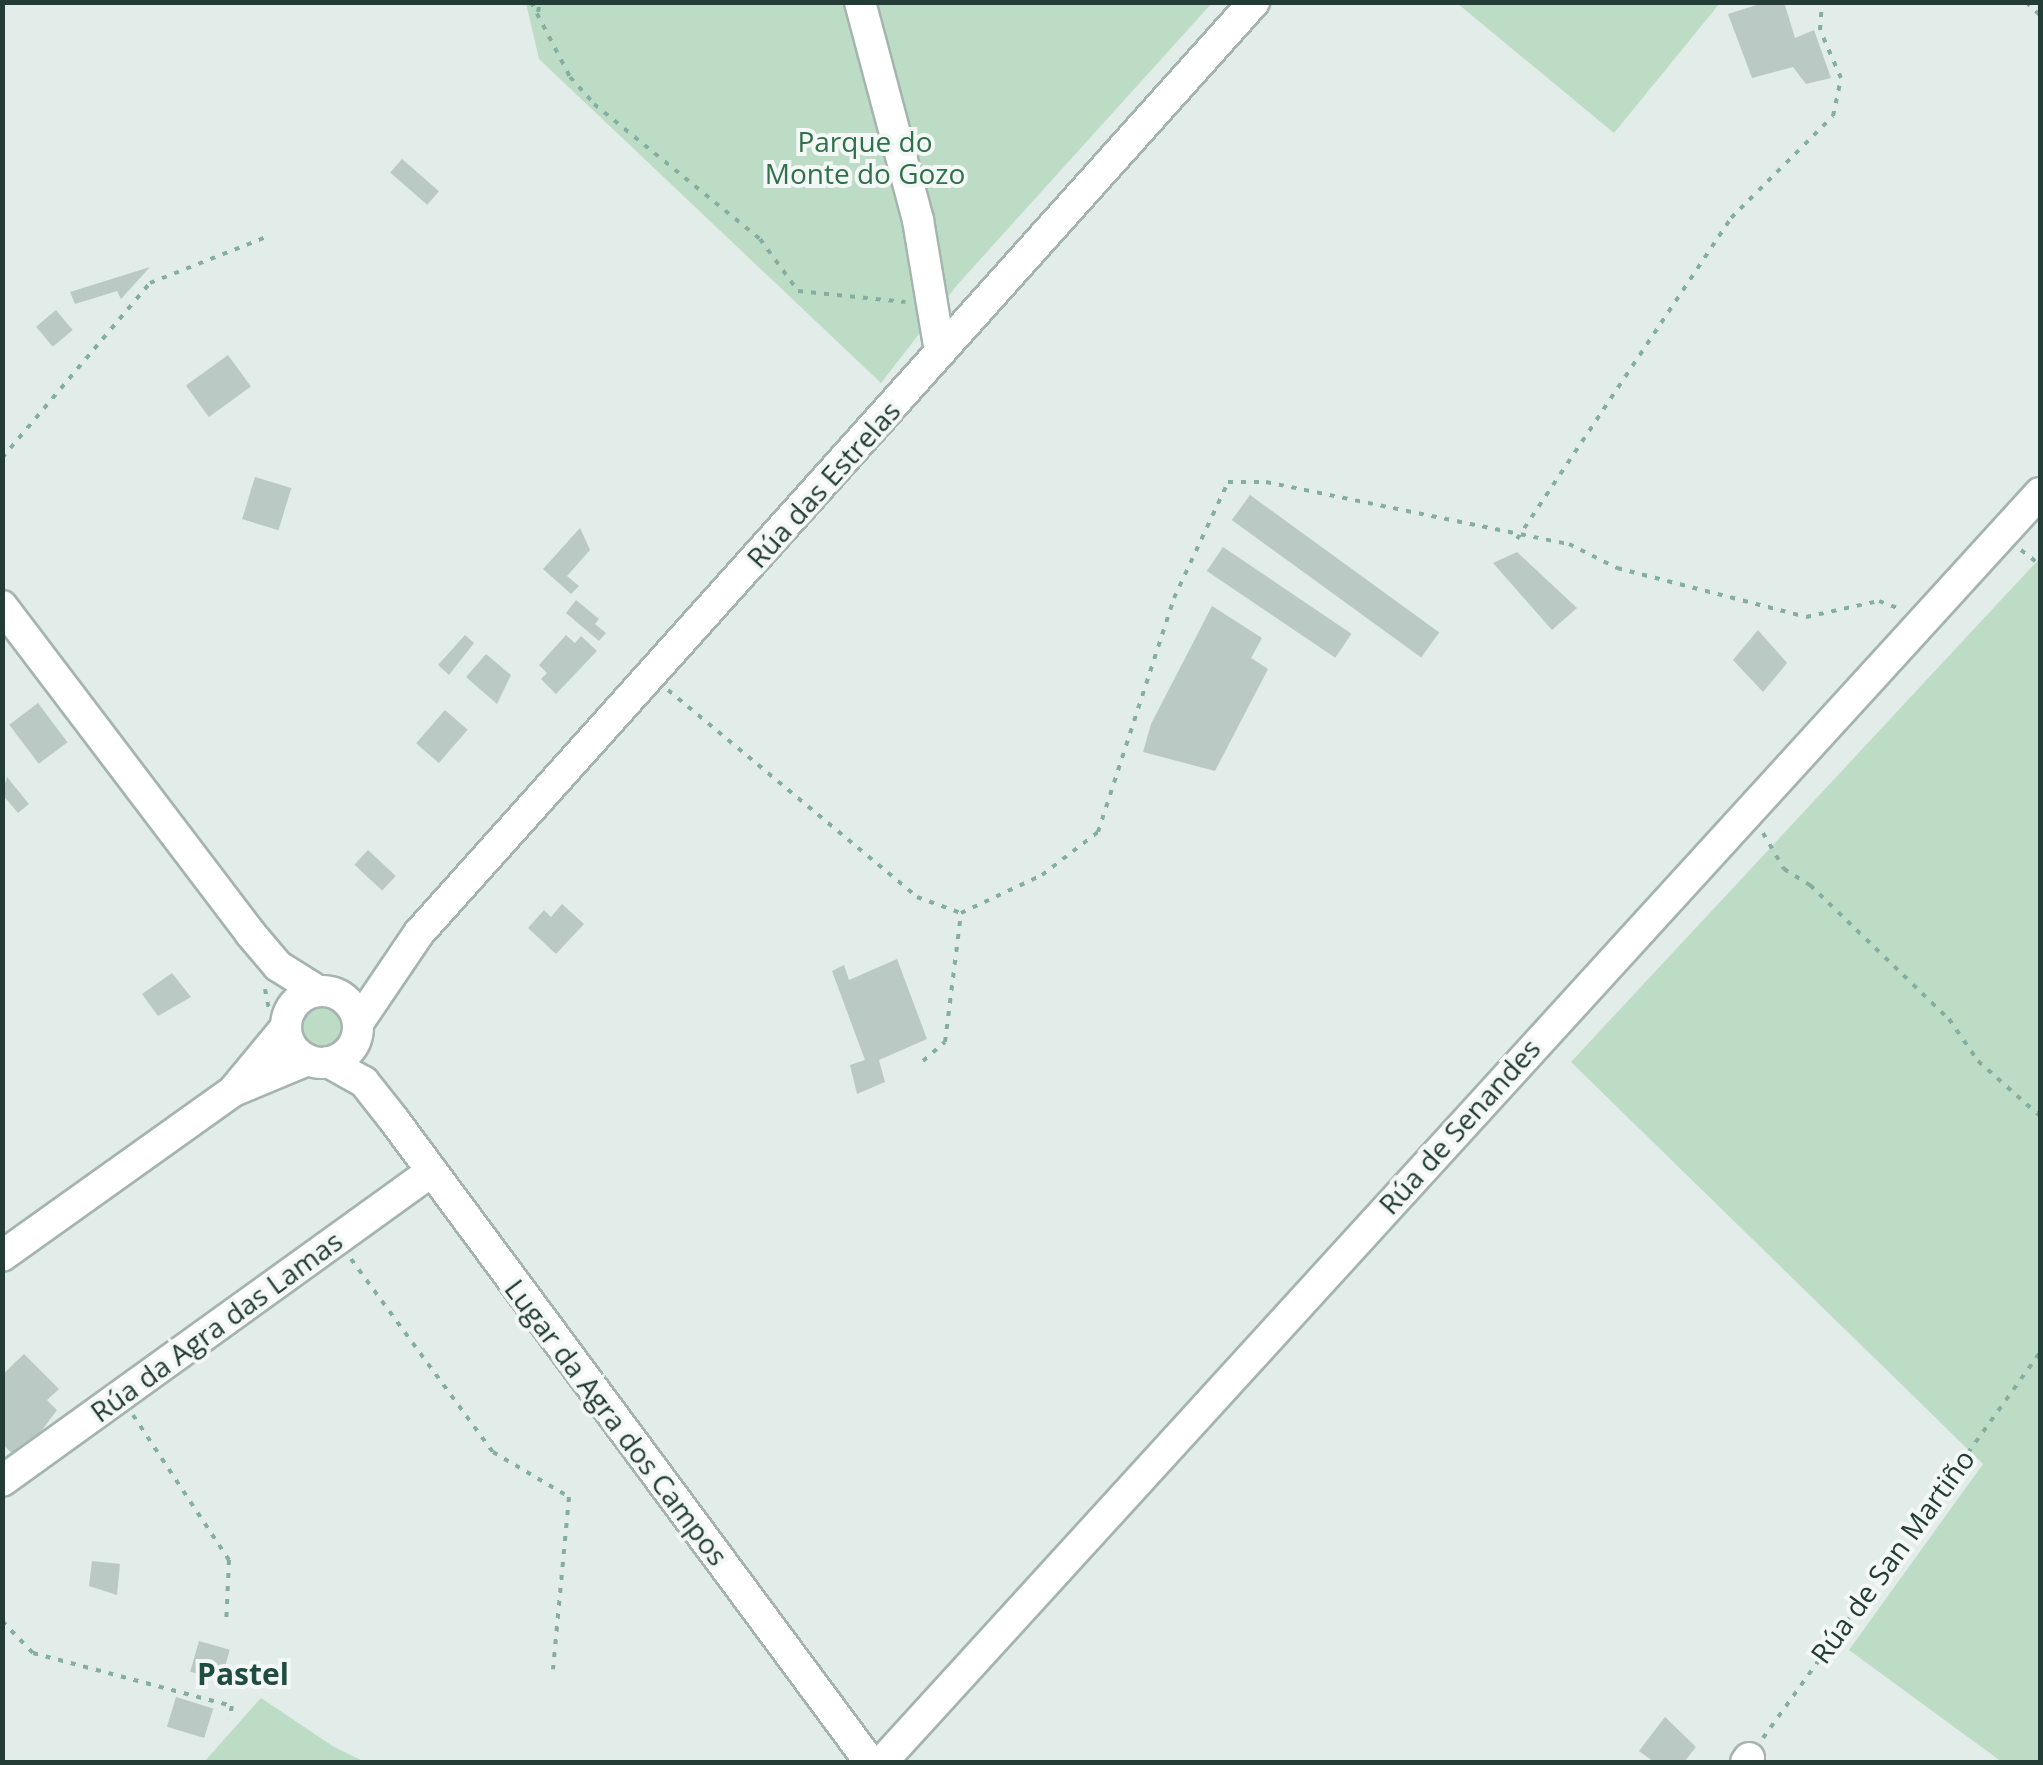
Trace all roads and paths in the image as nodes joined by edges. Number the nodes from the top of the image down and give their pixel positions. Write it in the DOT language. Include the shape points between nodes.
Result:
graph roads {
  1 [pos="531,2"];
  2 [pos="540,2"];
  3 [pos="860,2"];
  4 [pos="1254,2"];
  5 [pos="1822,2"];
  6 [pos="2026,2"];
  7 [pos="538,12"];
  8 [pos="2040,15"];
  9 [pos="266,237"];
  10 [pos="934,306"];
  11 [pos="940,352"];
  12 [pos="2,458"];
  13 [pos="2040,493"];
  14 [pos="1517,539"];
  15 [pos="2,606"];
  16 [pos="1902,610"];
  17 [pos="674,696"];
  18 [pos="1748,813"];
  19 [pos="961,913"];
  20 [pos="392,964"];
  21 [pos="269,970"];
  22 [pos="327,993"];
  23 [pos="279,1022"];
  24 [pos="356,1032"];
  25 [pos="318,1061"];
  26 [pos="923,1061"];
  27 [pos="364,1082"];
  28 [pos="233,1091"];
  29 [pos="2040,1116"];
  30 [pos="432,1172"];
  31 [pos="338,1238"];
  32 [pos="2,1256"];
  33 [pos="2040,1352"];
  34 [pos="118,1395"];
  35 [pos="2,1482"];
  36 [pos="2,1621"];
  37 [pos="226,1626"];
  38 [pos="554,1669"];
  39 [pos="229,1718"];
  40 [pos="1747,1760"];
  41 [pos="870,1762"];
  42 [pos="882,1762"];
  1 -- 7 [label="path"];
  2 -- 7 [label="path"];
  3 -- 10 [label="street"];
  4 -- 11 [label="street, Rúa das Estrelas"];
  5 -- 14 [label="path" via="1820,30 1842,78 1834,116 1731,218"];
  6 -- 8 [label="path"];
  7 -- 10 [label="path" via="570,78 594,104 760,239 798,291"];
  9 -- 12 [label="path" via="150,283"];
  10 -- 11 [label="street"];
  11 -- 20 [label="street, Rúa das Estrelas"];
  13 -- 18 [label="street, Rúa de Senandes"];
  14 -- 16 [label="path" via="1568,544 1617,568 1806,617 1879,600"];
  14 -- 19 [label="path" via="1266,482 1228,482 1174,598 1098,832 1042,875"];
  15 -- 21 [label="street"];
  17 -- 19 [label="path" via="917,897"];
  18 -- 29 [label="path" via="1784,870 1810,886 1949,1019 2010,1095"];
  18 -- 42 [label="street, Rúa de Senandes"];
  19 -- 26 [label="path" via="944,1042"];
  20 -- 22 [label="street, Rúa das Estrelas"];
  20 -- 24 [label="street, Rúa das Estrelas"];
  21 -- 22 [label="street"];
  21 -- 23 [label="street"];
  21 -- 23 [label="path" via="269,1008"];
  22 -- 23 [label="street" via="300,998"];
  22 -- 24 [label="street"];
  23 -- 25 [label="street" via="293,1048"];
  23 -- 28 [label="street"];
  24 -- 25 [label="street"];
  24 -- 27 [label="street, Lugar da Agra dos Campos"];
  25 -- 27 [label="street, Lugar da Agra dos Campos"];
  25 -- 28 [label="street"];
  27 -- 30 [label="street, Lugar da Agra dos Campos"];
  28 -- 32 [label="street"];
  30 -- 31 [label="street, Rúa da Agra das Lamas"];
  30 -- 41 [label="street, Lugar da Agra dos Campos"];
  31 -- 34 [label="street, Rúa da Agra das Lamas"];
  31 -- 38 [label="path" via="493,1452 569,1497"];
  33 -- 40 [label="path, Rúa de San Martiño"];
  34 -- 35 [label="street, Rúa da Agra das Lamas"];
  34 -- 37 [label="path" via="229,1560"];
  36 -- 39 [label="path" via="33,1653 232,1706"];
}
